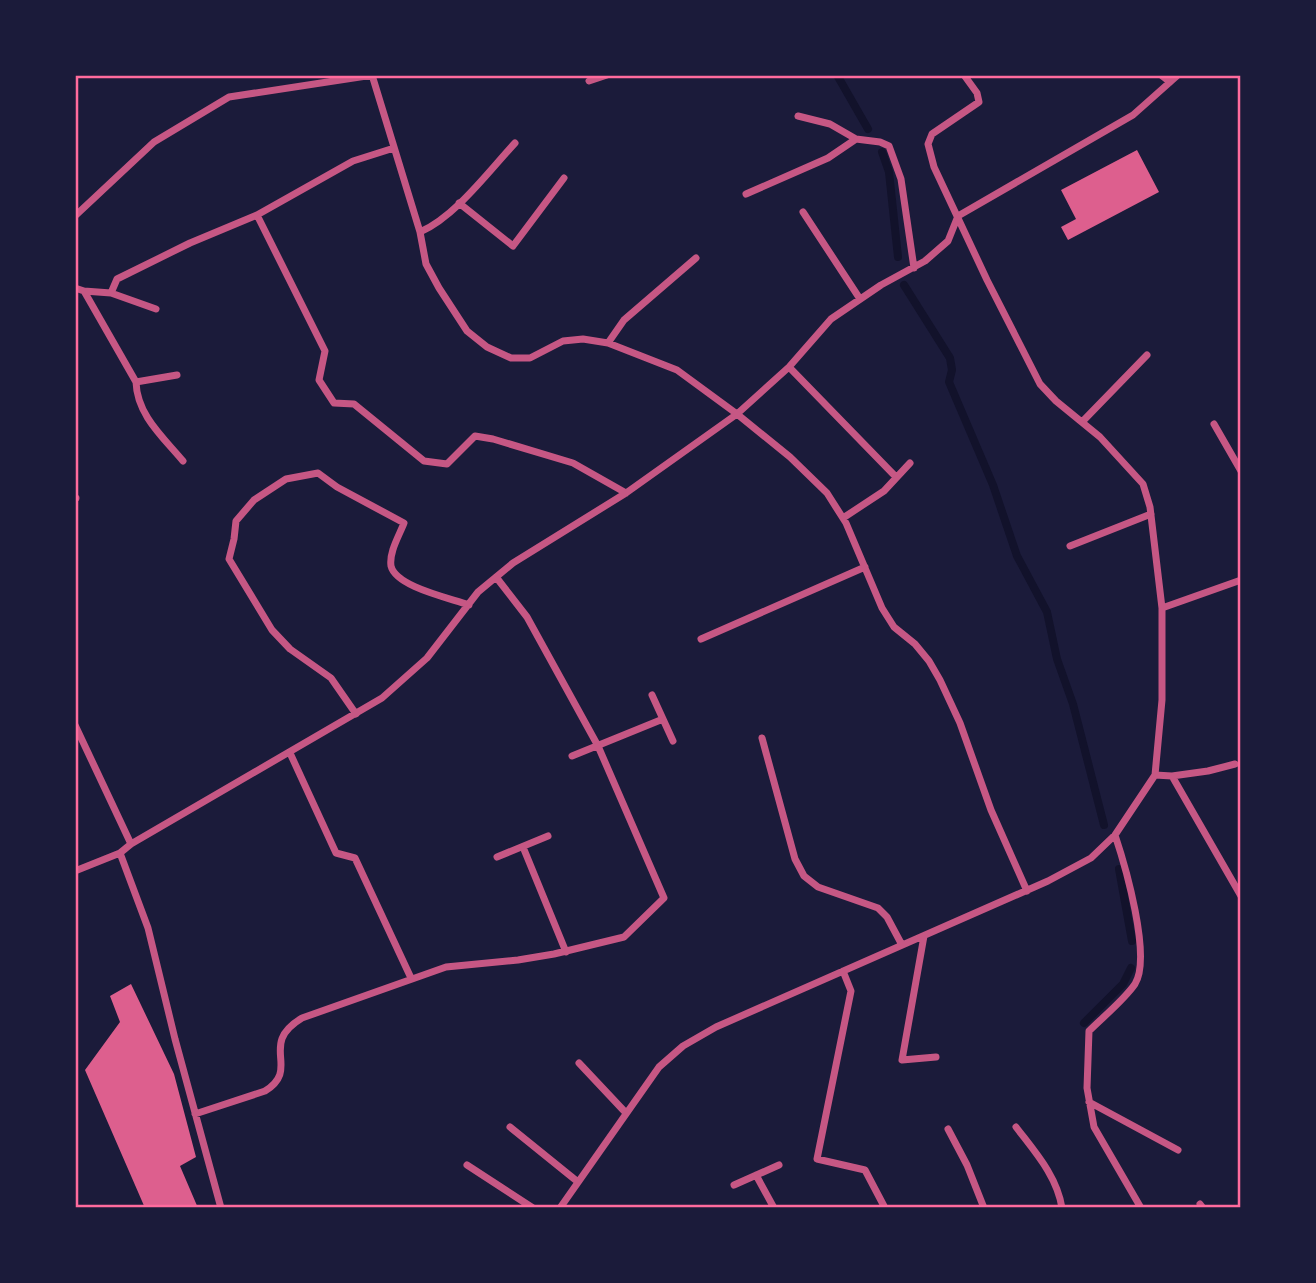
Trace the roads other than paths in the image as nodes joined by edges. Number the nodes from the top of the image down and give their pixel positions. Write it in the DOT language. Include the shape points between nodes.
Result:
graph roads {
  1 [pos="373,75"];
  2 [pos="607,75"];
  3 [pos="964,75"];
  4 [pos="1161,75"];
  5 [pos="1178,75"];
  6 [pos="589,81"];
  7 [pos="1170,82"];
  8 [pos="798,116"];
  9 [pos="860,139"];
  10 [pos="514,143"];
  11 [pos="394,148"];
  12 [pos="564,178"];
  13 [pos="746,194"];
  14 [pos="459,203"];
  15 [pos="803,212"];
  16 [pos="257,215"];
  17 [pos="75,216"];
  18 [pos="958,216"];
  19 [pos="420,232"];
  20 [pos="696,258"];
  21 [pos="914,268"];
  22 [pos="75,288"];
  23 [pos="84,291"];
  24 [pos="111,293"];
  25 [pos="860,299"];
  26 [pos="156,309"];
  27 [pos="608,344"];
  28 [pos="1147,355"];
  29 [pos="789,367"];
  30 [pos="177,375"];
  31 [pos="136,382"];
  32 [pos="737,414"];
  33 [pos="1082,422"];
  34 [pos="1214,424"];
  35 [pos="183,461"];
  36 [pos="910,463"];
  37 [pos="1241,471"];
  38 [pos="896,477"];
  39 [pos="626,493"];
  40 [pos="1151,514"];
  41 [pos="842,518"];
  42 [pos="1070,545"];
  43 [pos="865,567"];
  44 [pos="496,577"];
  45 [pos="1241,580"];
  46 [pos="468,604"];
  47 [pos="1162,608"];
  48 [pos="701,639"];
  49 [pos="652,695"];
  50 [pos="356,714"];
  51 [pos="663,719"];
  52 [pos="75,725"];
  53 [pos="762,738"];
  54 [pos="673,741"];
  55 [pos="598,746"];
  56 [pos="290,753"];
  57 [pos="572,756"];
  58 [pos="1236,764"];
  59 [pos="1155,775"];
  60 [pos="1172,776"];
  61 [pos="1115,835"];
  62 [pos="548,836"];
  63 [pos="131,844"];
  64 [pos="523,847"];
  65 [pos="120,853"];
  66 [pos="497,857"];
  67 [pos="75,871"];
  68 [pos="1027,891"];
  69 [pos="1240,894"];
  70 [pos="925,936"];
  71 [pos="902,945"];
  72 [pos="566,952"];
  73 [pos="843,971"];
  74 [pos="411,978"];
  75 [pos="936,1058"];
  76 [pos="579,1063"];
  77 [pos="1089,1102"];
  78 [pos="626,1113"];
  79 [pos="195,1114"];
  80 [pos="510,1127"];
  81 [pos="1016,1127"];
  82 [pos="948,1129"];
  83 [pos="1178,1150"];
  84 [pos="467,1165"];
  85 [pos="779,1165"];
  86 [pos="756,1175"];
  87 [pos="578,1182"];
  88 [pos="734,1185"];
  89 [pos="221,1208"];
  90 [pos="533,1208"];
  91 [pos="560,1208"];
  92 [pos="774,1208"];
  93 [pos="885,1208"];
  94 [pos="984,1208"];
  95 [pos="1062,1208"];
  96 [pos="1141,1208"];
  1 -- 11 [label="street"];
  1 -- 17 [label="street" via="229,97 154,142"];
  2 -- 6 [label="street"];
  3 -- 18 [label="street" via="979,102 941,126 928,144"];
  4 -- 7 [label="street"];
  5 -- 7 [label="street"];
  7 -- 18 [label="street" via="1133,115"];
  8 -- 9 [label="street" via="830,124"];
  9 -- 13 [label="street"];
  9 -- 21 [label="street" via="889,146 901,179"];
  10 -- 14 [label="street"];
  11 -- 16 [label="street" via="353,161"];
  11 -- 19 [label="street"];
  12 -- 14 [label="street" via="513,246"];
  14 -- 19 [label="street"];
  15 -- 25 [label="street"];
  16 -- 24 [label="street" via="117,279"];
  16 -- 39 [label="street" via="325,351 319,380 334,403 354,404 424,461 447,464 475,436 494,439 573,463"];
  18 -- 21 [label="street" via="947,241"];
  18 -- 33 [label="street" via="1040,384"];
  19 -- 27 [label="street" via="426,264 439,288 467,331 487,347 511,358 530,358 563,341"];
  20 -- 27 [label="street" via="624,320"];
  21 -- 25 [label="street"];
  22 -- 23 [label="street"];
  23 -- 24 [label="street"];
  23 -- 31 [label="street"];
  24 -- 26 [label="street"];
  25 -- 29 [label="street" via="831,319"];
  27 -- 32 [label="street" via="677,370"];
  28 -- 33 [label="street"];
  29 -- 32 [label="street"];
  29 -- 38 [label="street"];
  30 -- 31 [label="street"];
  31 -- 35 [label="street" via="143,414"];
  32 -- 39 [label="street"];
  32 -- 41 [label="street" via="827,493"];
  33 -- 40 [label="street" via="1143,484"];
  34 -- 37 [label="street"];
  36 -- 38 [label="street"];
  38 -- 41 [label="street" via="884,491"];
  39 -- 44 [label="street"];
  40 -- 42 [label="street"];
  40 -- 47 [label="street"];
  41 -- 43 [label="street"];
  43 -- 48 [label="street"];
  43 -- 68 [label="street" via="881,608 929,661 940,680"];
  44 -- 46 [label="street"];
  44 -- 55 [label="street" via="527,617"];
  45 -- 47 [label="street"];
  46 -- 50 [label="street" via="427,658 382,698"];
  46 -- 50 [label="street" via="398,578 391,566 392,552 404,523 318,473 286,479 254,500 236,521 229,559 272,630 331,678"];
  47 -- 59 [label="street" via="1162,700"];
  49 -- 51 [label="street"];
  50 -- 56 [label="street"];
  51 -- 54 [label="street"];
  51 -- 55 [label="street"];
  52 -- 63 [label="street"];
  53 -- 71 [label="street" via="795,859 804,876 818,887 878,908"];
  55 -- 57 [label="street"];
  55 -- 72 [label="street" via="664,898 624,937"];
  56 -- 63 [label="street"];
  56 -- 74 [label="street" via="336,853 355,858"];
  58 -- 60 [label="street"];
  59 -- 60 [label="street"];
  59 -- 61 [label="street"];
  60 -- 69 [label="street"];
  61 -- 68 [label="street" via="1091,858"];
  61 -- 77 [label="street" via="1132,894 1141,954 1136,982 1089,1031"];
  62 -- 64 [label="street"];
  63 -- 65 [label="street"];
  64 -- 66 [label="street"];
  64 -- 72 [label="street"];
  65 -- 67 [label="street"];
  65 -- 79 [label="street" via="148,928"];
  68 -- 70 [label="street"];
  70 -- 71 [label="street"];
  70 -- 75 [label="street" via="902,1060"];
  71 -- 73 [label="street"];
  72 -- 74 [label="street" via="446,967"];
  73 -- 78 [label="street" via="683,1046 659,1067"];
  73 -- 93 [label="street" via="851,991 817,1159 865,1170"];
  74 -- 79 [label="street" via="321,1009 290,1025 279,1044 280,1078 275,1085"];
  76 -- 78 [label="street"];
  77 -- 83 [label="street"];
  77 -- 96 [label="street" via="1094,1127"];
  78 -- 87 [label="street"];
  79 -- 89 [label="street"];
  80 -- 87 [label="street"];
  81 -- 95 [label="street" via="1051,1174"];
  82 -- 94 [label="street"];
  84 -- 90 [label="street"];
  85 -- 86 [label="street"];
  86 -- 88 [label="street"];
  86 -- 92 [label="street"];
  87 -- 91 [label="street"];
}
